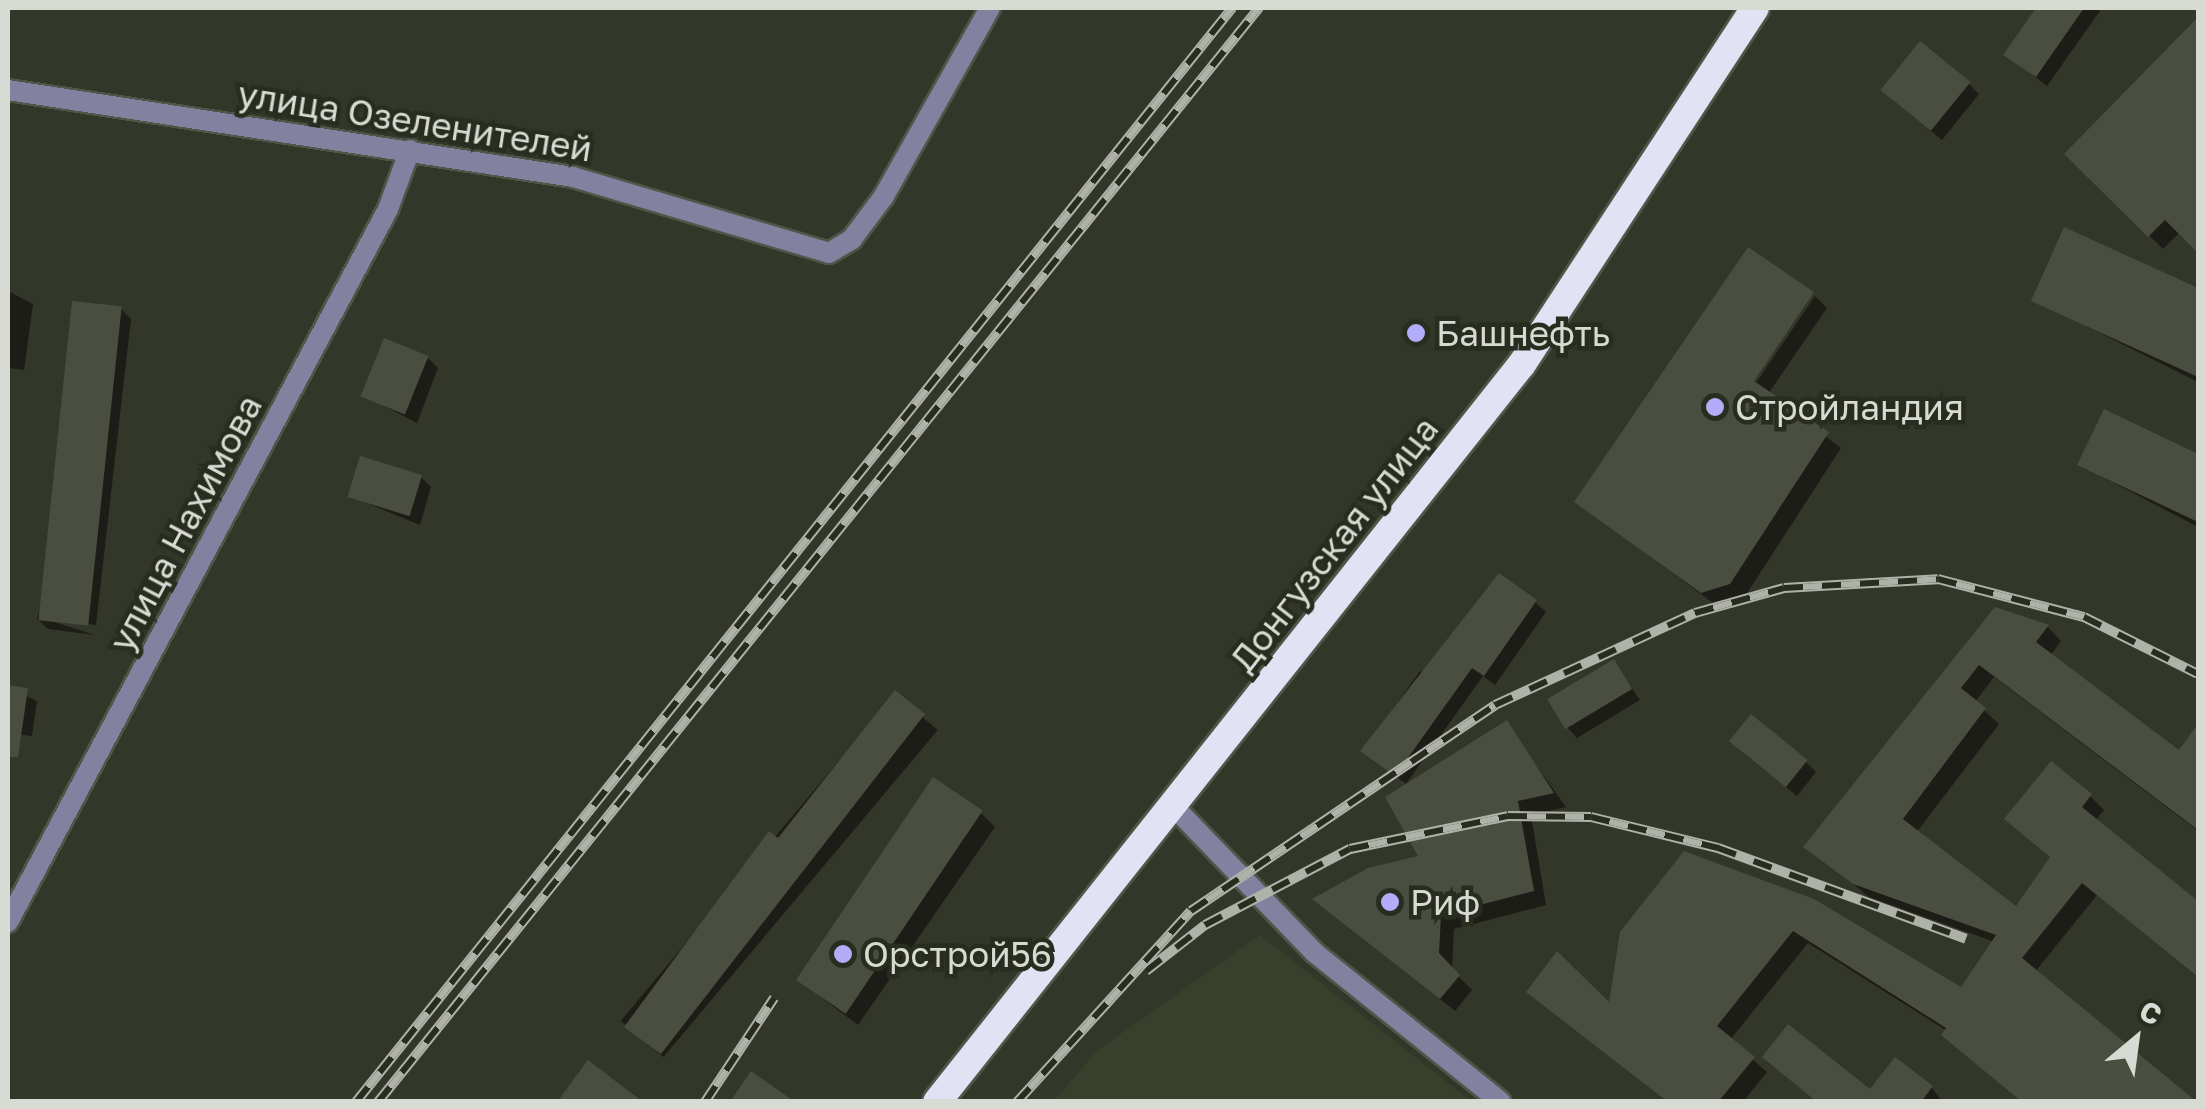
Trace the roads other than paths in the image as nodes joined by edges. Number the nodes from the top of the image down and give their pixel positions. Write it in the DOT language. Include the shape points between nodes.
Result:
graph roads {
  1 [pos="990,8"];
  2 [pos="1755,8"];
  3 [pos="8,90"];
  4 [pos="410,150"];
  5 [pos="1174,807"];
  6 [pos="8,922"];
  7 [pos="937,1102"];
  8 [pos="1501,1102"];
  1 -- 4 [label="street, улица Озеленителей" via="852,239 829,253 804,251 573,178"];
  2 -- 5 [label="highway, Донгузская улица" via="1522,364"];
  3 -- 4 [label="street, улица Озеленителей"];
  4 -- 6 [label="street, улица Нахимова" via="388,209"];
  5 -- 7 [label="highway, Донгузская улица"];
  5 -- 8 [label="street" via="1315,953"];
}
